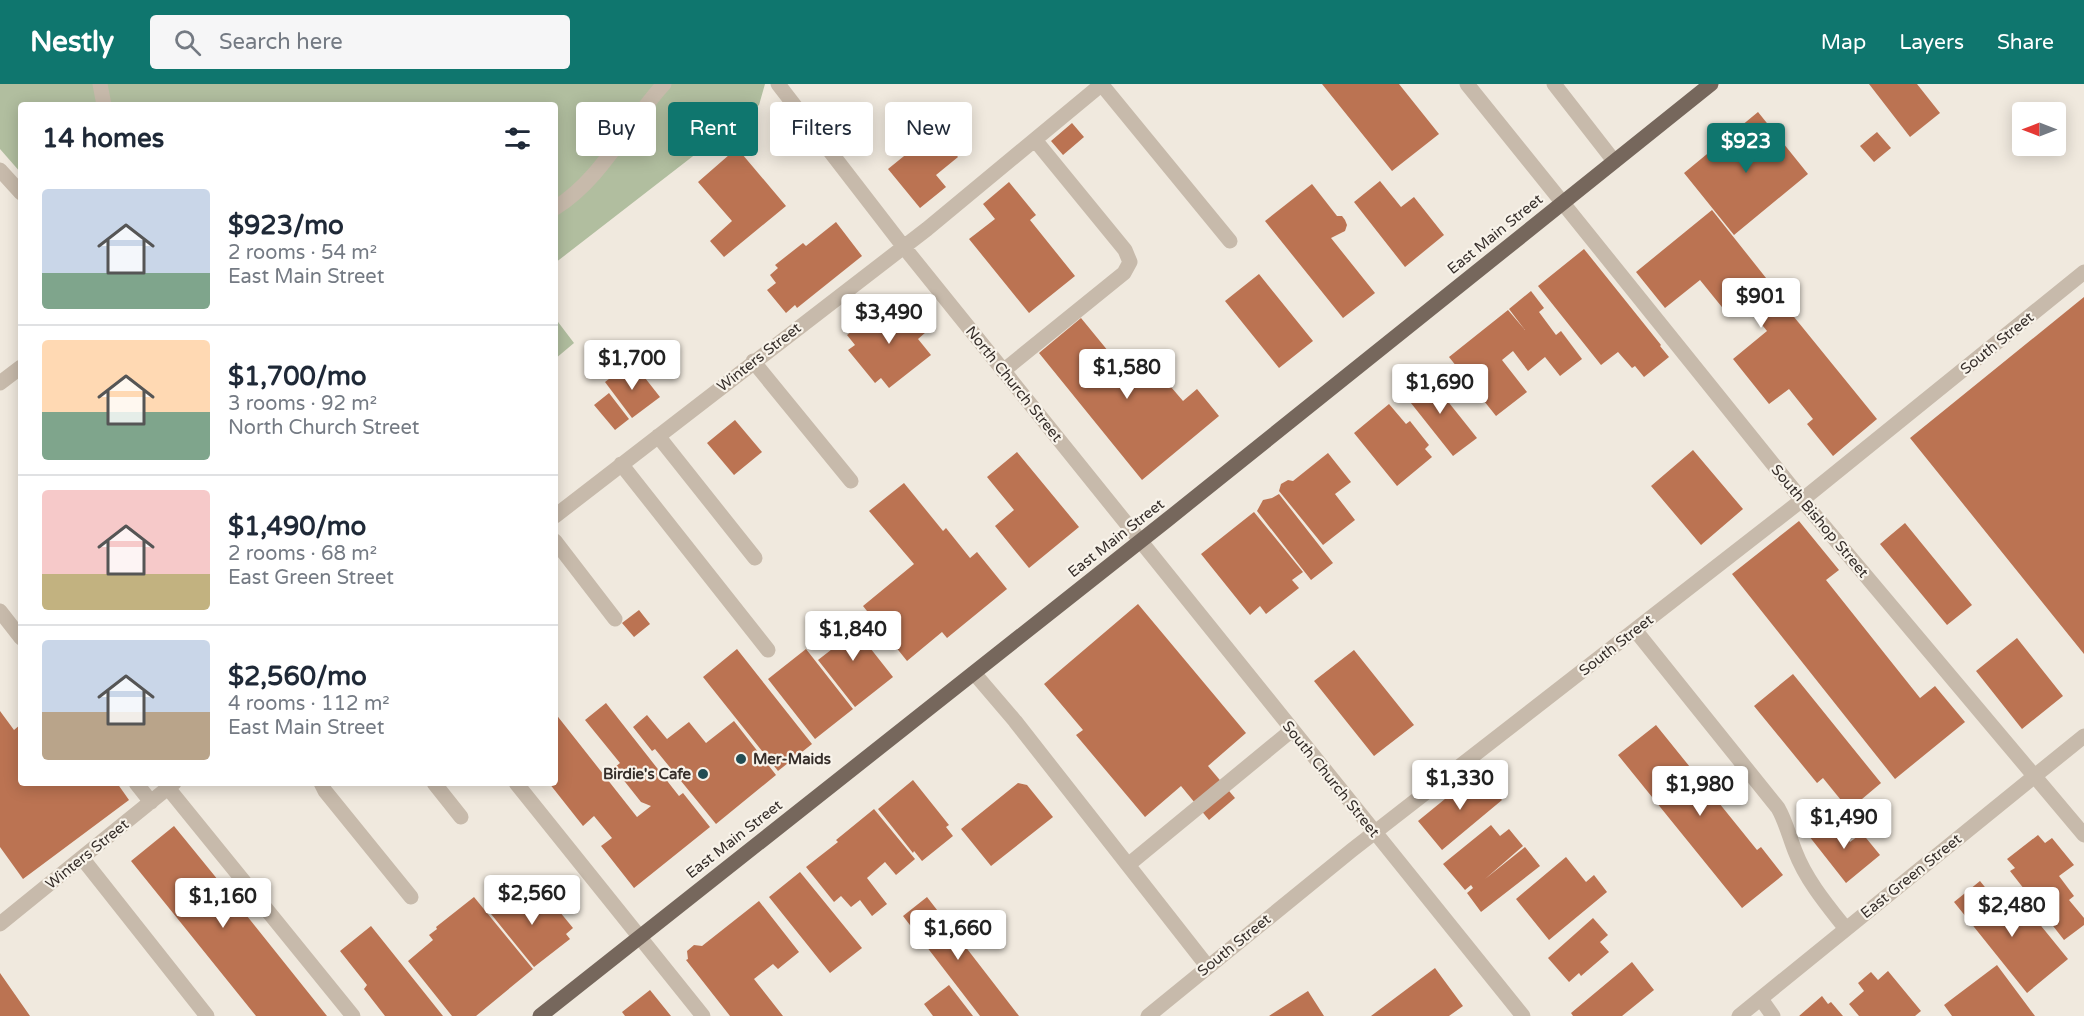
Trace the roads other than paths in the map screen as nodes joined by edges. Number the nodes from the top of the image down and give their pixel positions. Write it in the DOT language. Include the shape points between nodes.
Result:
graph roads {
  1 [pos="100,84"];
  2 [pos="664,84"];
  3 [pos="778,84"];
  4 [pos="1102,84"];
  5 [pos="1467,84"];
  6 [pos="1554,84"];
  7 [pos="1711,84"];
  8 [pos="103,102"];
  9 [pos="1035,140"];
  10 [pos="1614,161"];
  11 [pos="0,170"];
  12 [pos="18,190"];
  13 [pos="1563,202"];
  14 [pos="558,206"];
  15 [pos="1230,241"];
  16 [pos="903,246"];
  17 [pos="2084,272"];
  18 [pos="753,361"];
  19 [pos="18,369"];
  20 [pos="1003,371"];
  21 [pos="0,383"];
  22 [pos="658,436"];
  23 [pos="621,464"];
  24 [pos="851,481"];
  25 [pos="1802,500"];
  26 [pos="558,514"];
  27 [pos="1140,541"];
  28 [pos="558,545"];
  29 [pos="755,558"];
  30 [pos="0,611"];
  31 [pos="615,619"];
  32 [pos="1635,630"];
  33 [pos="18,634"];
  34 [pos="768,650"];
  35 [pos="974,673"];
  36 [pos="1292,730"];
  37 [pos="2082,741"];
  38 [pos="2035,777"];
  39 [pos="138,786"];
  40 [pos="171,786"];
  41 [pos="322,786"];
  42 [pos="436,786"];
  43 [pos="518,786"];
  44 [pos="151,802"];
  45 [pos="461,817"];
  46 [pos="1375,833"];
  47 [pos="2084,835"];
  48 [pos="82,858"];
  49 [pos="1128,865"];
  50 [pos="411,897"];
  51 [pos="0,924"];
  52 [pos="1846,929"];
  53 [pos="640,937"];
  54 [pos="1208,967"];
  55 [pos="1761,999"];
  56 [pos="207,1016"];
  57 [pos="353,1016"];
  58 [pos="540,1016"];
  59 [pos="704,1016"];
  60 [pos="1148,1016"];
  61 [pos="1523,1016"];
  62 [pos="1739,1016"];
  63 [pos="1773,1016"];
  1 -- 8 [label="street"];
  2 -- 14 [label="street" via="595,173"];
  3 -- 16 [label="street, North Church Street"];
  4 -- 9 [label="street, Winters Street"];
  4 -- 15 [label="street"];
  5 -- 13 [label="street, South Bishop Street"];
  6 -- 10 [label="street"];
  7 -- 10 [label="main road, East Main Street"];
  9 -- 16 [label="street, Winters Street"];
  9 -- 20 [label="street" via="1125,250 1130,262 1124,273"];
  10 -- 13 [label="main road, East Main Street"];
  11 -- 12 [label="street"];
  13 -- 25 [label="street, South Bishop Street"];
  13 -- 27 [label="main road, East Main Street"];
  16 -- 18 [label="street, Winters Street"];
  16 -- 20 [label="street, North Church Street"];
  17 -- 25 [label="street, South Street"];
  18 -- 22 [label="street, Winters Street"];
  18 -- 24 [label="street"];
  19 -- 21 [label="street"];
  20 -- 27 [label="street, North Church Street"];
  22 -- 23 [label="street, Winters Street"];
  22 -- 29 [label="street"];
  23 -- 26 [label="street, Winters Street"];
  23 -- 34 [label="street"];
  25 -- 32 [label="street, South Street"];
  25 -- 38 [label="street, South Bishop Street"];
  27 -- 35 [label="main road, East Main Street"];
  27 -- 36 [label="street, South Church Street"];
  28 -- 31 [label="street"];
  30 -- 33 [label="street"];
  32 -- 46 [label="street, South Street"];
  32 -- 52 [label="street" via="1778,808 1795,852 1821,897"];
  35 -- 49 [label="street"];
  35 -- 53 [label="main road, East Main Street"];
  36 -- 46 [label="street, South Church Street"];
  36 -- 49 [label="street"];
  37 -- 38 [label="street, East Green Street"];
  38 -- 47 [label="street, South Bishop Street"];
  38 -- 52 [label="street, East Green Street"];
  39 -- 44 [label="street"];
  40 -- 44 [label="street, Winters Street"];
  40 -- 57 [label="street"];
  41 -- 50 [label="street"];
  42 -- 45 [label="street"];
  43 -- 53 [label="street"];
  44 -- 48 [label="street, Winters Street"];
  46 -- 54 [label="street, South Street"];
  46 -- 61 [label="street, South Church Street"];
  48 -- 51 [label="street, Winters Street"];
  48 -- 56 [label="street"];
  49 -- 54 [label="street"];
  52 -- 55 [label="street, East Green Street"];
  53 -- 58 [label="main road, East Main Street"];
  53 -- 59 [label="street"];
  54 -- 60 [label="street, South Street"];
  55 -- 62 [label="street, East Green Street"];
  55 -- 63 [label="street"];
}
